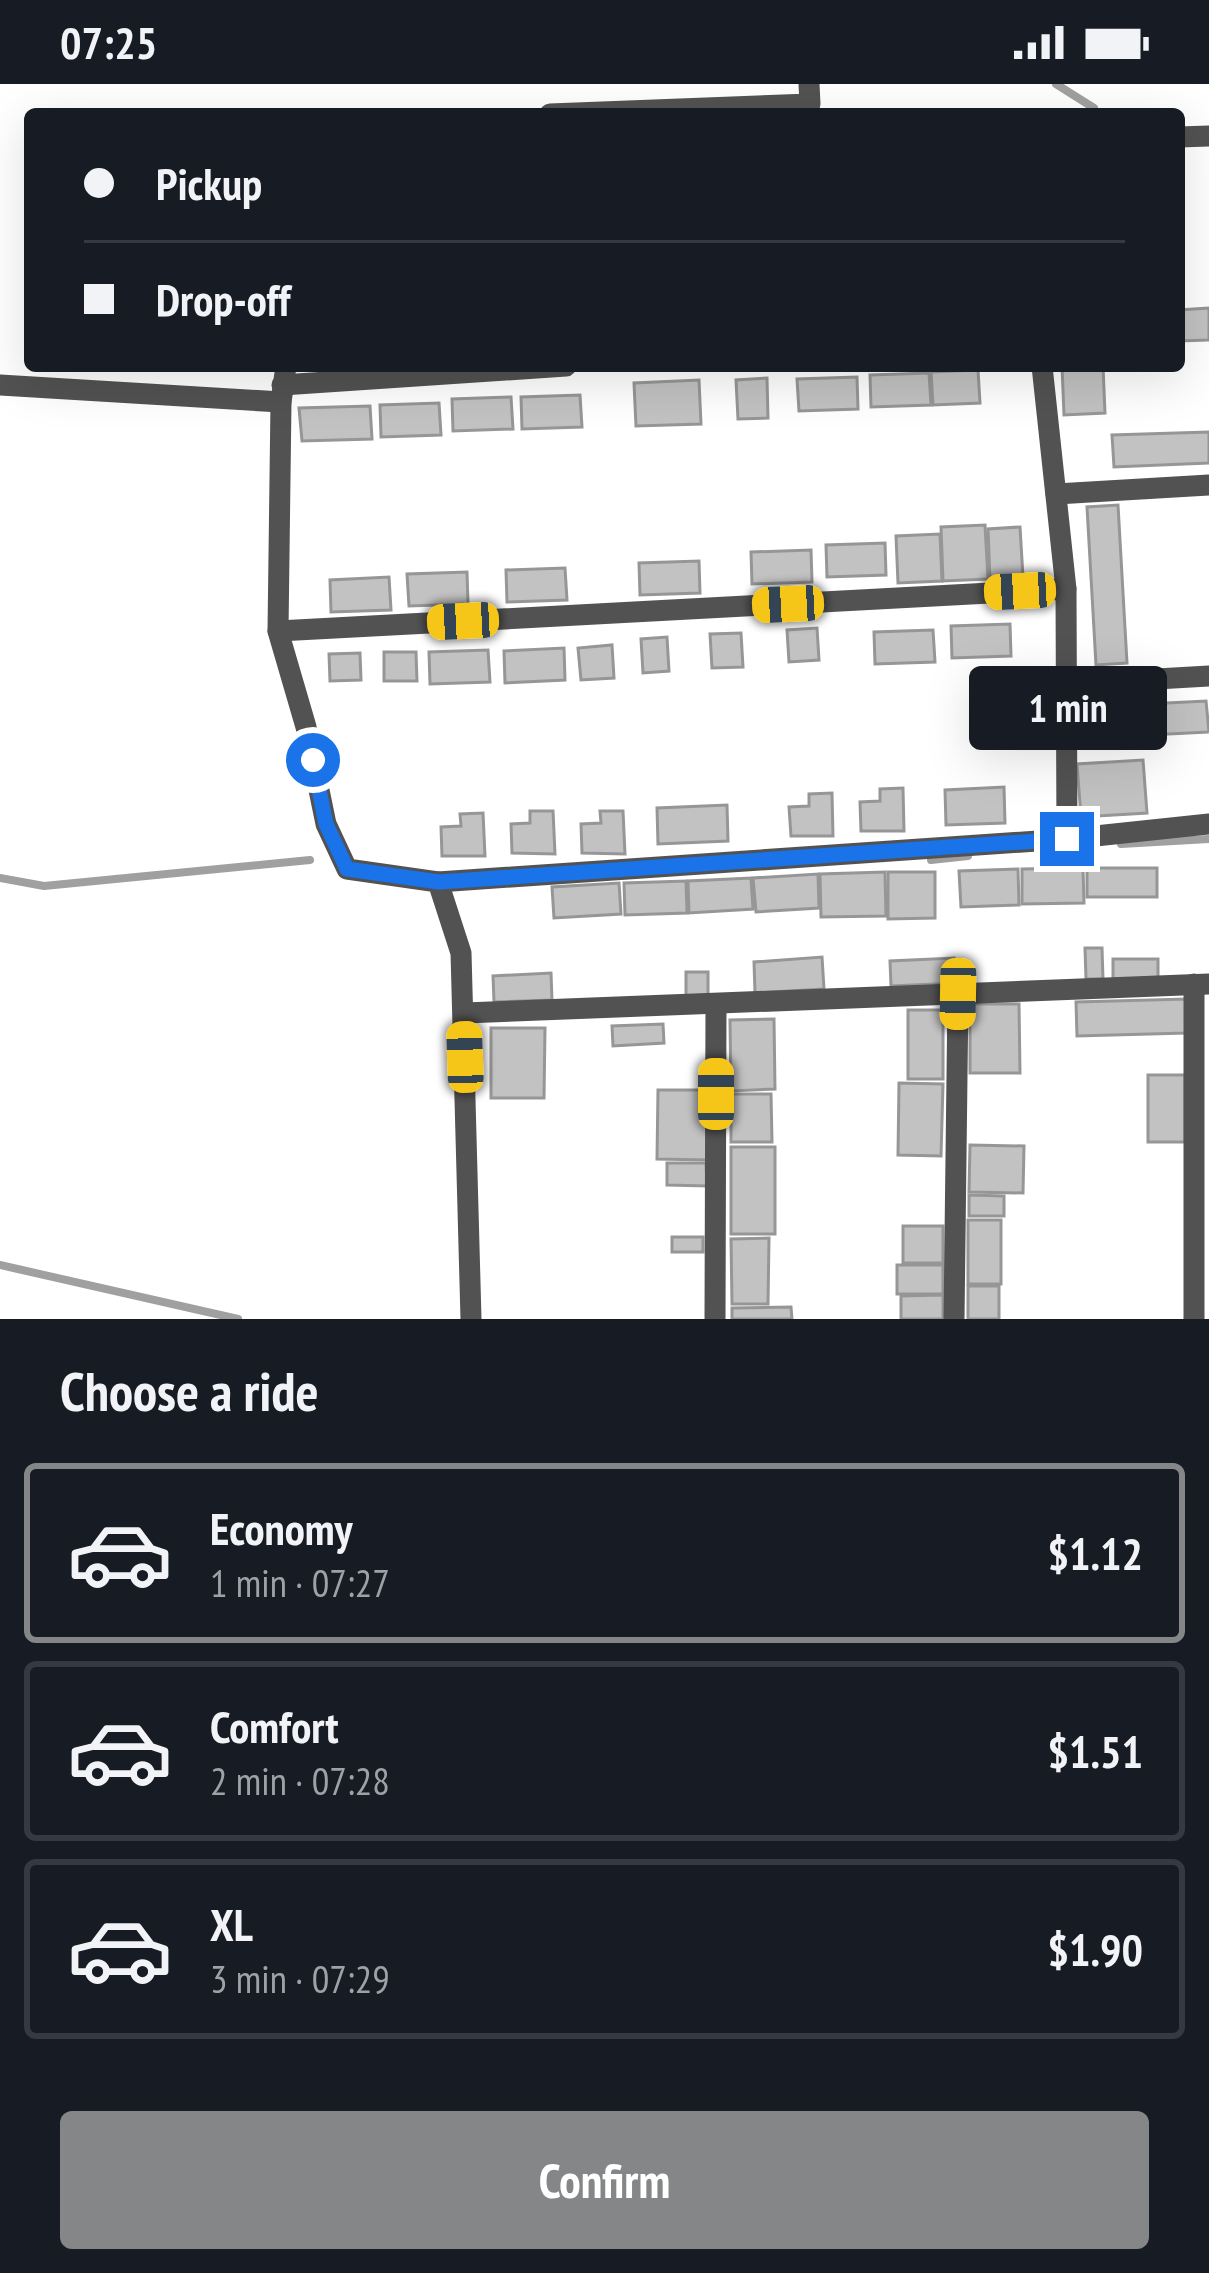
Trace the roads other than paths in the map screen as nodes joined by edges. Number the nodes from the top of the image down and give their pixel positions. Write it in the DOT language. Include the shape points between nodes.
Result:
graph roads {
  1 [pos="809,84"];
  2 [pos="706,108"];
  3 [pos="472,372"];
  4 [pos="1043,372"];
  5 [pos="283,384"];
  6 [pos="0,385"];
  7 [pos="1209,485"];
  8 [pos="1056,494"];
  9 [pos="1066,589"];
  10 [pos="278,631"];
  11 [pos="1209,676"];
  12 [pos="1069,684"];
  13 [pos="1209,824"];
  14 [pos="1067,839"];
  15 [pos="439,882"];
  16 [pos="1202,984"];
  17 [pos="958,994"];
  18 [pos="716,1004"];
  19 [pos="464,1013"];
  20 [pos="1202,1183"];
  21 [pos="471,1319"];
  22 [pos="716,1319"];
  23 [pos="954,1319"];
  24 [pos="1194,1319"];
  1 -- 2 [label="street" via="810,104"];
  3 -- 5 [label="street"];
  4 -- 8 [label="street"];
  5 -- 6 [label="street"];
  5 -- 10 [label="street"];
  7 -- 8 [label="street"];
  8 -- 9 [label="street"];
  9 -- 10 [label="street"];
  9 -- 12 [label="street"];
  10 -- 15 [label="street" via="326,824 347,869"];
  11 -- 12 [label="street"];
  12 -- 14 [label="street"];
  13 -- 14 [label="street"];
  14 -- 15 [label="street"];
  15 -- 19 [label="street" via="461,953"];
  16 -- 17 [label="street"];
  16 -- 20 [label="street"];
  17 -- 18 [label="street"];
  17 -- 23 [label="street"];
  18 -- 19 [label="street"];
  18 -- 22 [label="street"];
  19 -- 21 [label="street"];
  20 -- 24 [label="street"];
}
